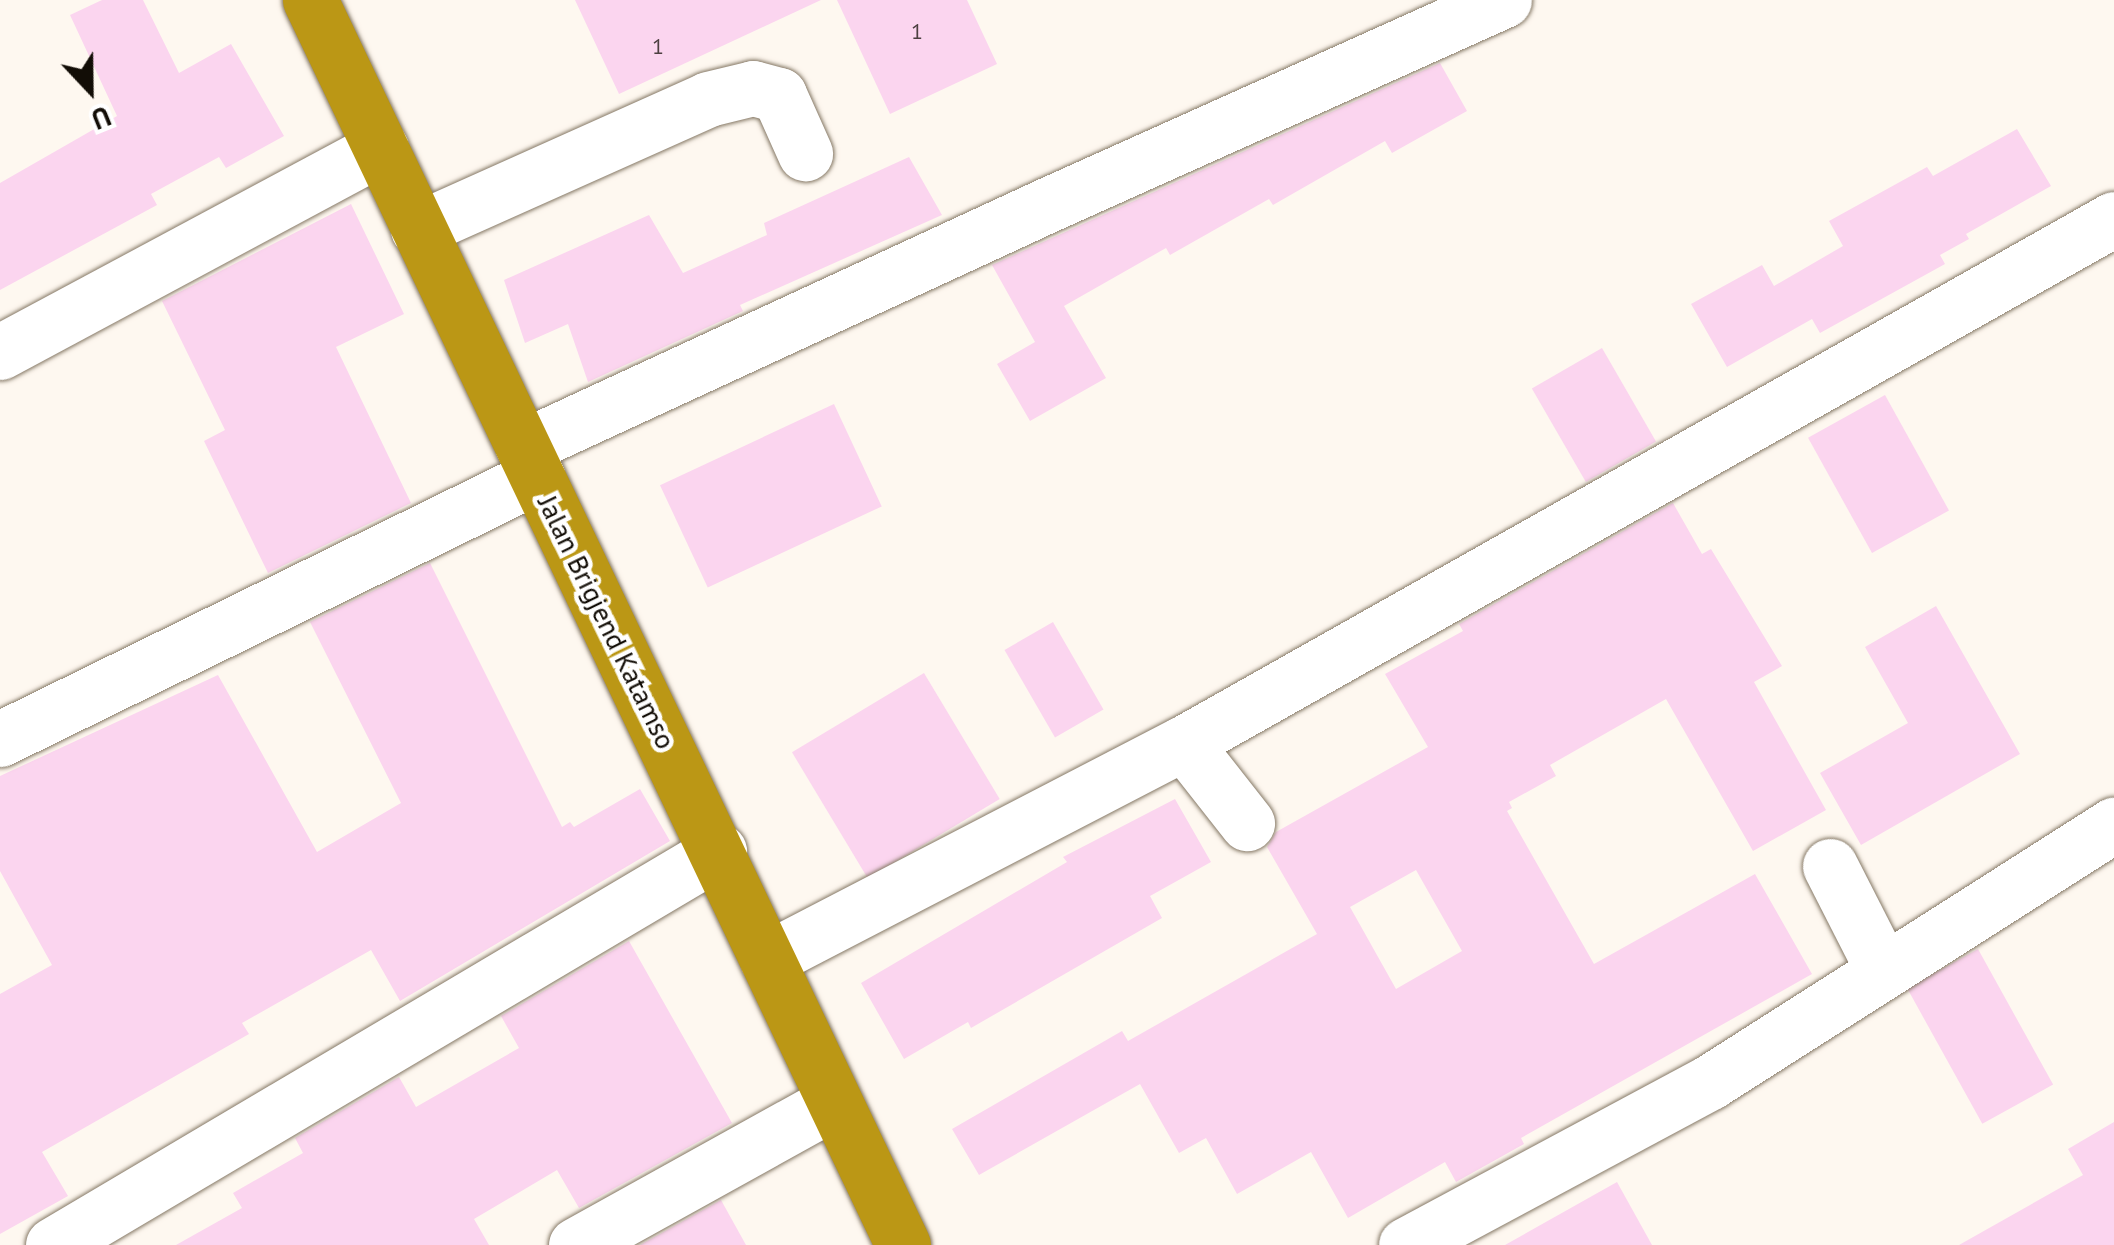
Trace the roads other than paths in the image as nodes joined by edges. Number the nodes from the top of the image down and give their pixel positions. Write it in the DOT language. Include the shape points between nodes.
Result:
graph roads {
  1 [pos="310,0"];
  2 [pos="1504,0"];
  3 [pos="380,148"];
  4 [pos="805,152"];
  5 [pos="2114,219"];
  6 [pos="418,229"];
  7 [pos="0,352"];
  8 [pos="530,462"];
  9 [pos="0,739"];
  10 [pos="1184,743"];
  11 [pos="1247,824"];
  12 [pos="2114,825"];
  13 [pos="719,852"];
  14 [pos="1830,866"];
  15 [pos="767,959"];
  16 [pos="1883,970"];
  17 [pos="834,1102"];
  18 [pos="53,1245"];
  19 [pos="576,1245"];
  20 [pos="902,1245"];
  21 [pos="1406,1245"];
  1 -- 3 [label="highway, Jalan Brigjend Katamso"];
  2 -- 8 [label="street" via="1044,206"];
  3 -- 6 [label="highway, Jalan Brigjend Katamso"];
  3 -- 7 [label="street"];
  4 -- 6 [label="street" via="779,95 753,88 708,99"];
  5 -- 10 [label="street"];
  6 -- 8 [label="highway, Jalan Brigjend Katamso"];
  8 -- 9 [label="street"];
  8 -- 13 [label="highway, Jalan Brigjend Katamso"];
  10 -- 11 [label="street"];
  10 -- 15 [label="street"];
  12 -- 16 [label="street"];
  13 -- 15 [label="highway, Jalan Brigjend Katamso"];
  13 -- 18 [label="street"];
  14 -- 16 [label="street"];
  15 -- 17 [label="highway, Jalan Brigjend Katamso"];
  16 -- 21 [label="street" via="1710,1082"];
  17 -- 19 [label="street"];
  17 -- 20 [label="highway, Jalan Brigjend Katamso"];
}
